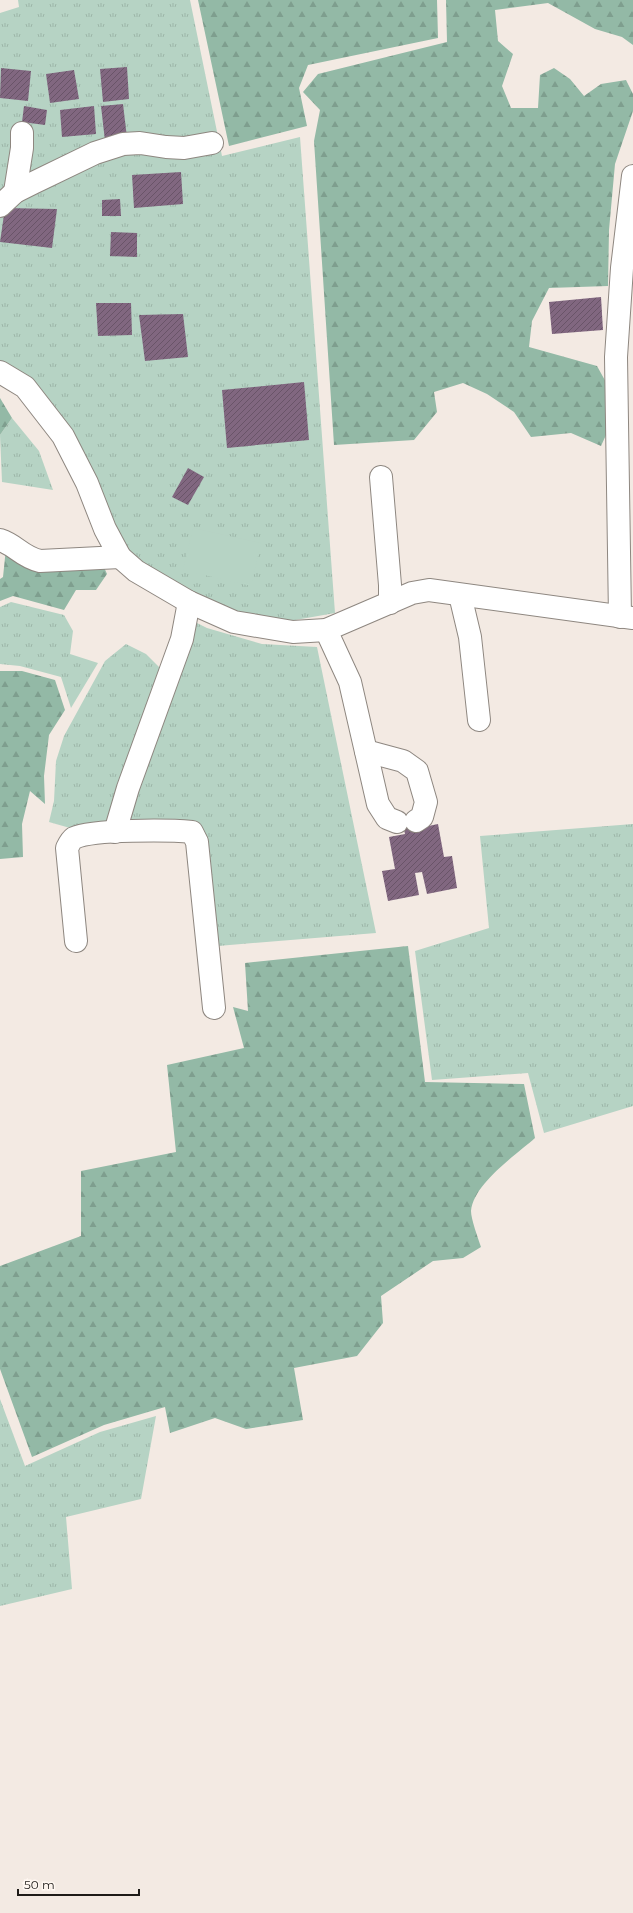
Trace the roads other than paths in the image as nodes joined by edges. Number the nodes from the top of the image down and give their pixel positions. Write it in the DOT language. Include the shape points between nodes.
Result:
graph roads {
  1 [pos="22,133"];
  2 [pos="212,143"];
  3 [pos="632,188"];
  4 [pos="8,199"];
  5 [pos="624,357"];
  6 [pos="0,372"];
  7 [pos="381,477"];
  8 [pos="625,484"];
  9 [pos="0,540"];
  10 [pos="120,557"];
  11 [pos="460,595"];
  12 [pos="189,602"];
  13 [pos="390,603"];
  14 [pos="627,618"];
  15 [pos="326,630"];
  16 [pos="479,720"];
  17 [pos="366,751"];
  18 [pos="115,832"];
  19 [pos="76,941"];
  20 [pos="214,1008"];
  1 -- 4 [label="street" via="22,148"];
  2 -- 4 [label="street" via="184,148 166,148 140,143 124,144 95,153"];
  3 -- 5 [label="street"];
  5 -- 8 [label="street"];
  6 -- 10 [label="street" via="25,387 63,436"];
  7 -- 13 [label="street"];
  8 -- 14 [label="street"];
  9 -- 10 [label="street" via="28,558 40,561"];
  10 -- 12 [label="street" via="136,571"];
  11 -- 13 [label="street" via="429,590 412,593"];
  11 -- 14 [label="street"];
  11 -- 16 [label="street" via="470,637"];
  12 -- 15 [label="street" via="234,622 293,632"];
  12 -- 18 [label="street" via="182,640 128,788"];
  13 -- 15 [label="street"];
  15 -- 17 [label="street" via="350,682"];
  17 -- 17 [label="street" via="378,804 387,818 406,821 422,817 426,802 417,772 403,761"];
  18 -- 19 [label="street" via="74,838 67,848"];
  18 -- 20 [label="street" via="192,832 197,842"];
}
